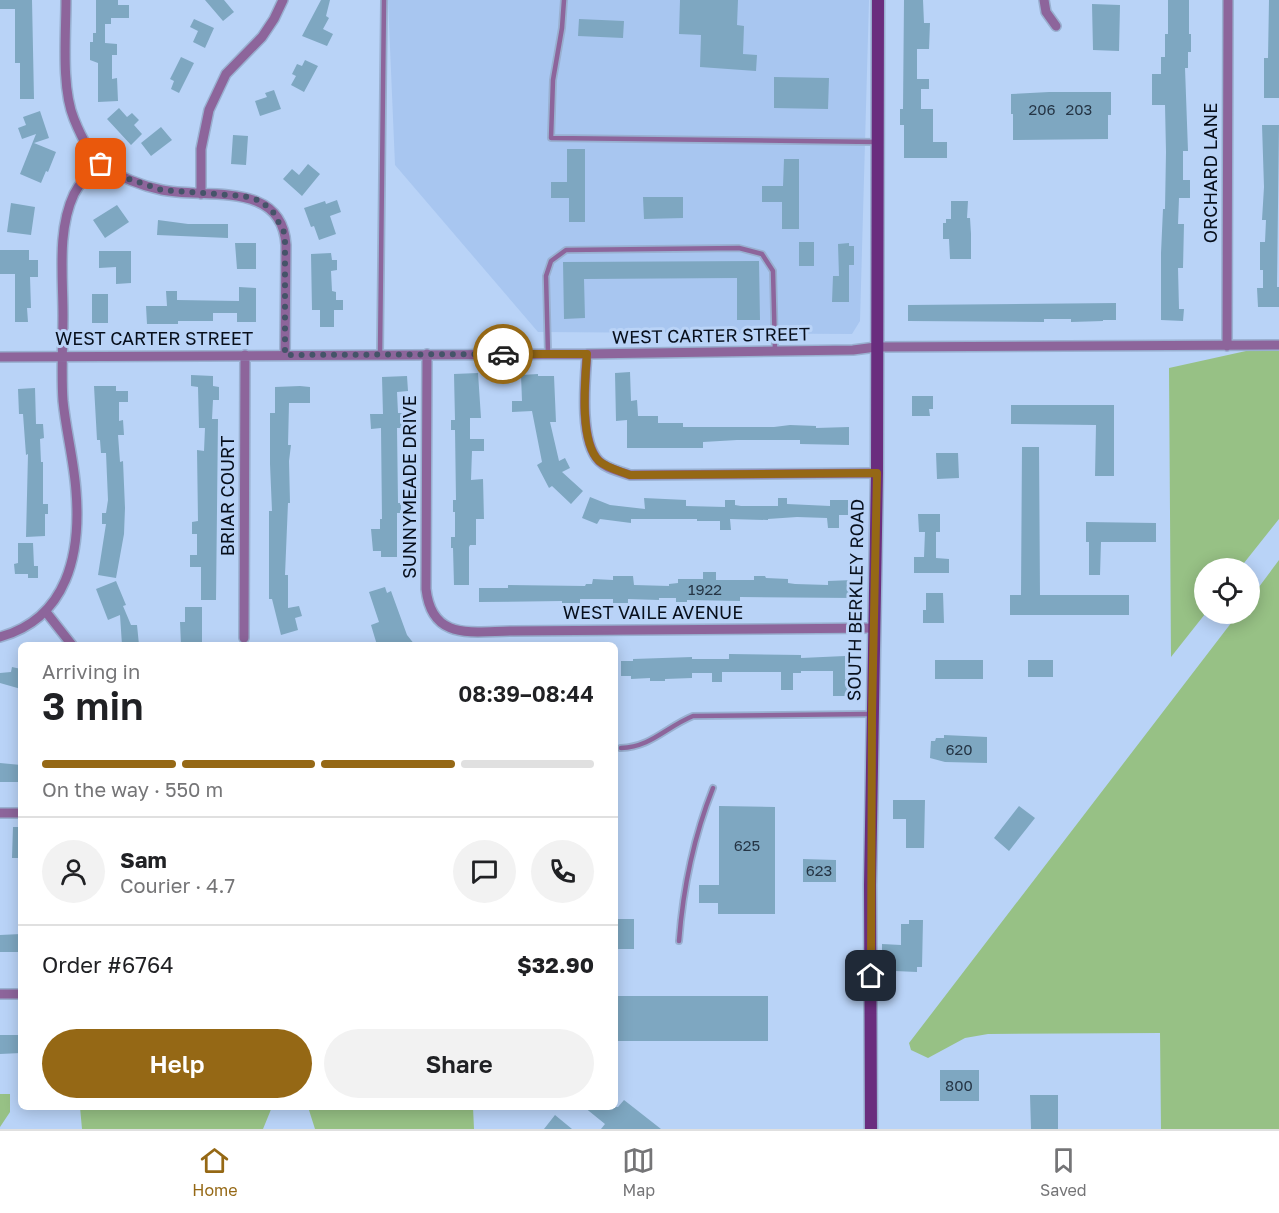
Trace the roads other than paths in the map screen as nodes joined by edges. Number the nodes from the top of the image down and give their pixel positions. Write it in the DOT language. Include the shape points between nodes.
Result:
graph roads {
  1 [pos="66,0"];
  2 [pos="283,0"];
  3 [pos="384,0"];
  4 [pos="564,0"];
  5 [pos="878,0"];
  6 [pos="1044,0"];
  7 [pos="1228,0"];
  8 [pos="1056,26"];
  9 [pos="878,142"];
  10 [pos="101,164"];
  11 [pos="201,194"];
  12 [pos="1279,345"];
  13 [pos="1227,346"];
  14 [pos="876,347"];
  15 [pos="775,351"];
  16 [pos="427,354"];
  17 [pos="548,354"];
  18 [pos="587,354"];
  19 [pos="245,355"];
  20 [pos="285,355"];
  21 [pos="380,355"];
  22 [pos="62,356"];
  23 [pos="0,357"];
  24 [pos="877,473"];
  25 [pos="46,612"];
  26 [pos="435,619"];
  27 [pos="875,628"];
  28 [pos="0,638"];
  29 [pos="244,638"];
  30 [pos="70,642"];
  31 [pos="872,714"];
  32 [pos="621,748"];
  33 [pos="713,788"];
  34 [pos="0,813"];
  35 [pos="18,813"];
  36 [pos="679,941"];
  37 [pos="0,994"];
  38 [pos="18,994"];
  39 [pos="871,1129"];
  1 -- 10 [label="street" via="67,93 73,118"];
  2 -- 11 [label="street" via="262,37 226,74 209,110 201,149"];
  3 -- 21 [label="lane"];
  4 -- 9 [label="lane" via="553,80 551,138"];
  5 -- 9 [label="street, SOUTH BERKLEY ROAD"];
  6 -- 8 [label="street" via="1046,12"];
  7 -- 13 [label="street, ORCHARD LANE"];
  9 -- 14 [label="street, SOUTH BERKLEY ROAD"];
  10 -- 11 [label="street" via="145,185"];
  10 -- 22 [label="street" via="81,181 63,232"];
  11 -- 20 [label="street" via="261,201 279,220 286,244"];
  12 -- 13 [label="street, WEST CARTER STREET"];
  13 -- 14 [label="street, WEST CARTER STREET"];
  14 -- 15 [label="street, WEST CARTER STREET"];
  14 -- 24 [label="street, SOUTH BERKLEY ROAD"];
  15 -- 17 [label="lane" via="773,271 762,254 739,248 566,250 551,261 546,276"];
  15 -- 18 [label="street, WEST CARTER STREET"];
  16 -- 17 [label="street, WEST CARTER STREET"];
  16 -- 21 [label="street, WEST CARTER STREET"];
  16 -- 26 [label="street, SUNNYMEADE DRIVE" via="426,589"];
  17 -- 18 [label="street, WEST CARTER STREET"];
  18 -- 24 [label="street" via="586,431 592,451 608,467 630,475"];
  19 -- 20 [label="street, WEST CARTER STREET"];
  19 -- 22 [label="street, WEST CARTER STREET"];
  19 -- 29 [label="street, BRIAR COURT"];
  20 -- 21 [label="street, WEST CARTER STREET"];
  22 -- 23 [label="street, WEST CARTER STREET"];
  22 -- 25 [label="street" via="77,534 69,574"];
  24 -- 27 [label="street, SOUTH BERKLEY ROAD"];
  25 -- 28 [label="street"];
  25 -- 30 [label="street"];
  26 -- 27 [label="street, WEST VAILE AVENUE" via="456,630"];
  27 -- 31 [label="street, SOUTH BERKLEY ROAD"];
  31 -- 32 [label="lane" via="693,716 645,744"];
  31 -- 39 [label="street, SOUTH BERKLEY ROAD"];
  33 -- 36 [label="lane" via="692,861"];
  34 -- 35 [label="street"];
  37 -- 38 [label="street"];
}
